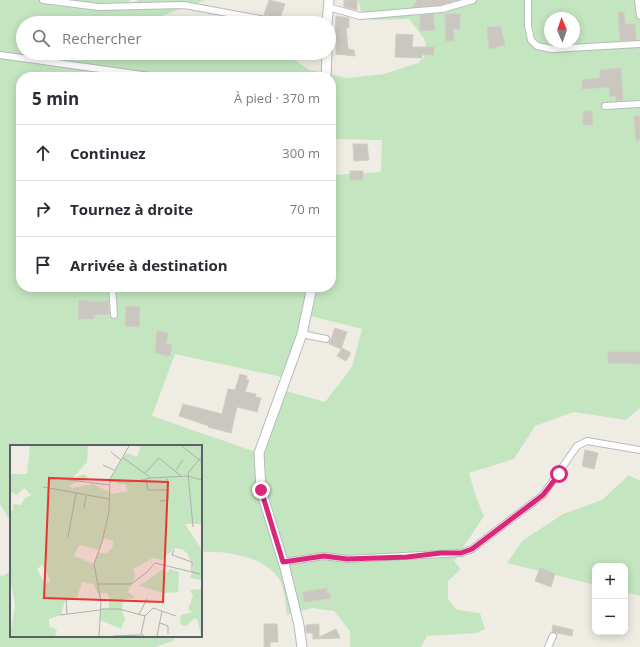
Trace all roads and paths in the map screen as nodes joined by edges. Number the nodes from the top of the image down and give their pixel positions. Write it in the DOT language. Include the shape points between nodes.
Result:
graph roads {
  1 [pos="43,0"];
  2 [pos="473,0"];
  3 [pos="528,0"];
  4 [pos="638,0"];
  5 [pos="329,4"];
  6 [pos="244,16"];
  7 [pos="328,16"];
  8 [pos="640,16"];
  9 [pos="640,44"];
  10 [pos="0,55"];
  11 [pos="16,57"];
  12 [pos="36,60"];
  13 [pos="326,60"];
  14 [pos="121,72"];
  15 [pos="326,72"];
  16 [pos="640,104"];
  17 [pos="605,106"];
  18 [pos="112,292"];
  19 [pos="311,292"];
  20 [pos="114,315"];
  21 [pos="302,334"];
  22 [pos="326,339"];
  23 [pos="640,450"];
  24 [pos="283,562"];
  25 [pos="553,636"];
  26 [pos="302,647"];
  27 [pos="548,647"];
  1 -- 6 [label="street" via="99,6 184,5"];
  2 -- 5 [label="street" via="442,9 360,16"];
  3 -- 9 [label="street" via="528,26 531,40 537,46 552,49"];
  4 -- 8 [label="street"];
  5 -- 7 [label="street"];
  10 -- 11 [label="street"];
  12 -- 14 [label="street"];
  13 -- 15 [label="street"];
  16 -- 17 [label="street"];
  18 -- 20 [label="street"];
  19 -- 21 [label="street"];
  21 -- 22 [label="street"];
  21 -- 24 [label="street" via="259,453 261,490"];
  23 -- 24 [label="street" via="586,441 577,446 543,495 472,549 461,553 347,559 324,556"];
  24 -- 26 [label="street"];
  25 -- 27 [label="street"];
}
